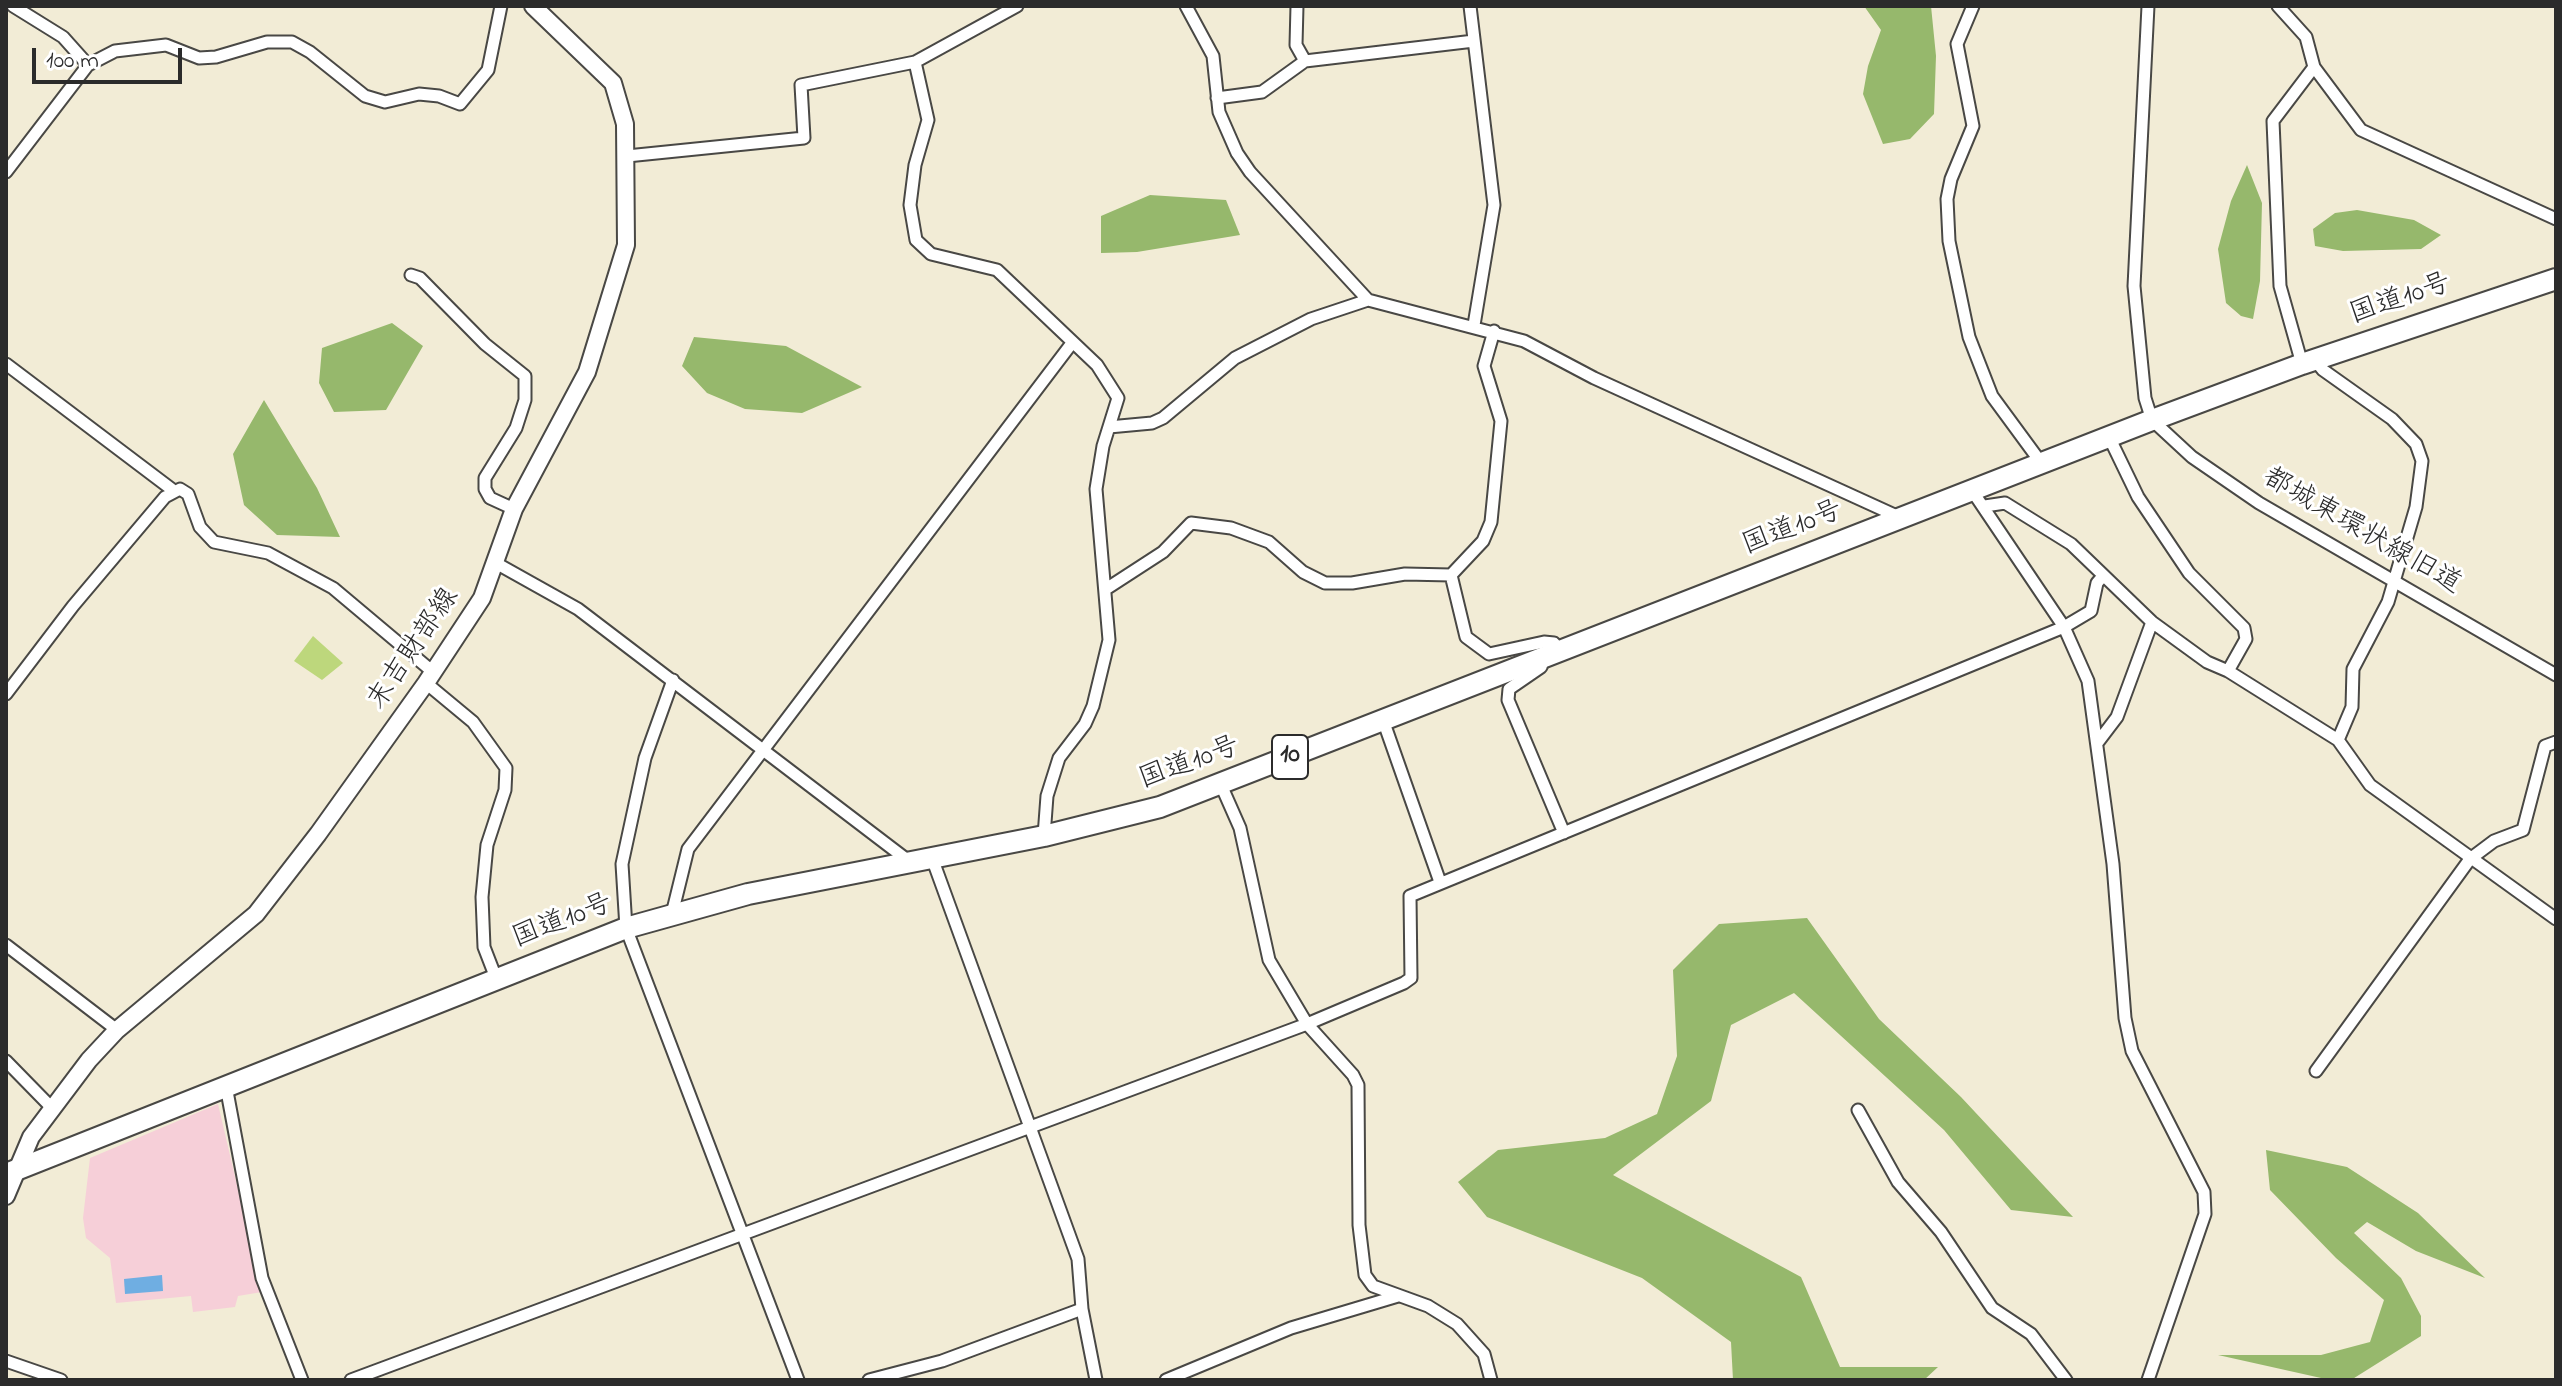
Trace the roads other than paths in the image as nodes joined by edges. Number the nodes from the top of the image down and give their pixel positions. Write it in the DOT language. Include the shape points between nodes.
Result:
graph roads {
  1 [pos="13,6"];
  2 [pos="501,6"];
  3 [pos="533,6"];
  4 [pos="1017,6"];
  5 [pos="1186,6"];
  6 [pos="1297,6"];
  7 [pos="1470,6"];
  8 [pos="1973,6"];
  9 [pos="2148,6"];
  10 [pos="2278,6"];
  11 [pos="1474,41"];
  12 [pos="1305,61"];
  13 [pos="915,62"];
  14 [pos="88,65"];
  15 [pos="2314,67"];
  16 [pos="1217,98"];
  17 [pos="627,156"];
  18 [pos="6,172"];
  19 [pos="2556,219"];
  20 [pos="411,275"];
  21 [pos="2556,279"];
  22 [pos="1368,300"];
  23 [pos="1474,325"];
  24 [pos="1494,331"];
  25 [pos="1072,343"];
  26 [pos="2308,362"];
  27 [pos="6,364"];
  28 [pos="2152,420"];
  29 [pos="1109,427"];
  30 [pos="2109,437"];
  31 [pos="2042,464"];
  32 [pos="174,491"];
  33 [pos="1979,499"];
  34 [pos="514,509"];
  35 [pos="1900,518"];
  36 [pos="494,562"];
  37 [pos="1451,575"];
  38 [pos="2103,576"];
  39 [pos="2392,580"];
  40 [pos="1106,589"];
  41 [pos="2152,622"];
  42 [pos="2064,627"];
  43 [pos="1553,654"];
  44 [pos="2228,671"];
  45 [pos="2556,675"];
  46 [pos="429,678"];
  47 [pos="673,680"];
  48 [pos="6,694"];
  49 [pos="1383,720"];
  50 [pos="2338,740"];
  51 [pos="2098,742"];
  52 [pos="2556,742"];
  53 [pos="762,748"];
  54 [pos="1221,785"];
  55 [pos="1564,833"];
  56 [pos="1044,836"];
  57 [pos="932,858"];
  58 [pos="2470,859"];
  59 [pos="910,862"];
  60 [pos="1440,882"];
  61 [pos="672,914"];
  62 [pos="2556,919"];
  63 [pos="626,928"];
  64 [pos="6,945"];
  65 [pos="496,978"];
  66 [pos="1307,1024"];
  67 [pos="117,1030"];
  68 [pos="6,1061"];
  69 [pos="2316,1071"];
  70 [pos="226,1086"];
  71 [pos="51,1107"];
  72 [pos="1858,1110"];
  73 [pos="1030,1126"];
  74 [pos="10,1173"];
  75 [pos="6,1196"];
  76 [pos="741,1233"];
  77 [pos="1398,1296"];
  78 [pos="1082,1309"];
  79 [pos="6,1361"];
  80 [pos="61,1380"];
  81 [pos="302,1380"];
  82 [pos="351,1380"];
  83 [pos="798,1380"];
  84 [pos="869,1380"];
  85 [pos="1096,1380"];
  86 [pos="1166,1380"];
  87 [pos="1491,1380"];
  88 [pos="2066,1380"];
  89 [pos="2148,1380"];
  1 -- 14 [label="street" via="63,37"];
  2 -- 14 [label="street" via="488,70 460,104 419,94 385,102 365,96 310,52 280,41 199,58 166,45 146,45 96,57"];
  3 -- 17 [label="main road, 末吉財部線" via="613,83 625,124"];
  4 -- 13 [label="street"];
  5 -- 16 [label="street" via="1213,56"];
  6 -- 12 [label="street" via="1296,45"];
  7 -- 11 [label="street"];
  8 -- 31 [label="street" via="1957,44 1972,134 1951,179 1949,241 1969,337 1992,396"];
  9 -- 28 [label="street" via="2134,286 2145,398"];
  10 -- 15 [label="street" via="2306,37"];
  11 -- 12 [label="street"];
  11 -- 23 [label="street" via="1494,205"];
  12 -- 16 [label="street" via="1262,92"];
  13 -- 17 [label="street" via="801,85 804,138"];
  13 -- 25 [label="street" via="928,120 910,205 916,240 931,254 997,270"];
  14 -- 18 [label="street"];
  15 -- 19 [label="street" via="2361,130"];
  15 -- 26 [label="street" via="2273,121 2280,286"];
  16 -- 22 [label="street" via="1226,131 1250,172"];
  17 -- 34 [label="main road, 末吉財部線" via="626,245 602,333 561,425"];
  20 -- 34 [label="street" via="525,376 525,400 516,428 485,478 490,498"];
  21 -- 26 [label="highway, 国道10号 / 10"];
  22 -- 23 [label="street"];
  22 -- 29 [label="street" via="1311,319 1235,358 1163,418"];
  23 -- 24 [label="street"];
  24 -- 35 [label="street"];
  24 -- 37 [label="street" via="1484,366 1501,421 1491,522 1483,541"];
  25 -- 29 [label="street" via="1117,393"];
  25 -- 53 [label="street"];
  26 -- 28 [label="highway, 国道10号 / 10"];
  26 -- 39 [label="street" via="2392,419 2416,444 2422,481"];
  27 -- 32 [label="street"];
  28 -- 30 [label="highway, 国道10号 / 10"];
  28 -- 39 [label="street, 都城東環状線旧道" via="2192,457 2259,503"];
  29 -- 40 [label="street" via="1096,489"];
  30 -- 31 [label="highway, 国道10号 / 10"];
  30 -- 44 [label="street" via="2138,497 2189,573 2244,628 2246,639"];
  31 -- 33 [label="highway, 国道10号 / 10"];
  32 -- 46 [label="street" via="188,494 200,527 214,542 268,553 333,588"];
  32 -- 48 [label="street" via="73,606"];
  33 -- 35 [label="highway, 国道10号 / 10"];
  33 -- 38 [label="street" via="2005,503 2071,544"];
  33 -- 42 [label="street"];
  34 -- 36 [label="main road, 末吉財部線"];
  35 -- 43 [label="highway, 国道10号 / 10"];
  36 -- 46 [label="main road, 末吉財部線" via="482,598"];
  36 -- 47 [label="street" via="578,609"];
  37 -- 40 [label="street" via="1325,583 1303,572 1269,542 1231,528 1191,523 1163,552"];
  37 -- 43 [label="street" via="1466,637 1489,654 1544,642 1554,643"];
  38 -- 41 [label="street"];
  38 -- 42 [label="street" via="2091,611"];
  39 -- 45 [label="street, 都城東環状線旧道"];
  39 -- 50 [label="street" via="2388,602 2353,669 2352,707"];
  40 -- 56 [label="street" via="1109,640 1093,706 1059,758 1047,796"];
  41 -- 44 [label="street"];
  41 -- 51 [label="street" via="2117,717"];
  42 -- 51 [label="street" via="2088,681"];
  42 -- 55 [label="street"];
  43 -- 49 [label="highway, 国道10号 / 10"];
  43 -- 55 [label="street" via="1509,689 1508,700"];
  44 -- 50 [label="street"];
  46 -- 65 [label="street" via="473,722 506,768 505,790 487,845 482,897 484,947"];
  46 -- 67 [label="main road, 末吉財部線" via="256,914"];
  47 -- 53 [label="street"];
  47 -- 63 [label="street" via="645,758 622,864"];
  49 -- 54 [label="highway, 国道10号 / 10"];
  49 -- 60 [label="street"];
  50 -- 58 [label="street" via="2370,785"];
  51 -- 89 [label="street" via="2132,1051 2204,1192 2205,1214"];
  52 -- 58 [label="street" via="2545,746 2523,830 2494,841"];
  53 -- 59 [label="street"];
  53 -- 61 [label="street" via="688,849"];
  54 -- 56 [label="highway, 国道10号 / 10" via="1109,823"];
  54 -- 66 [label="street" via="1240,828 1269,960"];
  55 -- 60 [label="street"];
  56 -- 57 [label="highway, 国道10号 / 10"];
  57 -- 59 [label="highway, 国道10号 / 10"];
  57 -- 73 [label="street"];
  58 -- 62 [label="street"];
  58 -- 69 [label="street"];
  59 -- 61 [label="highway, 国道10号 / 10"];
  60 -- 66 [label="street" via="1410,896 1411,978"];
  61 -- 63 [label="highway, 国道10号 / 10"];
  63 -- 65 [label="highway, 国道10号 / 10"];
  63 -- 76 [label="street"];
  64 -- 67 [label="street"];
  65 -- 70 [label="highway, 国道10号 / 10"];
  66 -- 73 [label="street"];
  66 -- 77 [label="street" via="1358,1085 1362,1262 1373,1286"];
  67 -- 71 [label="main road, 末吉財部線"];
  68 -- 71 [label="street"];
  70 -- 74 [label="highway, 国道10号 / 10"];
  70 -- 81 [label="street" via="262,1278"];
  71 -- 74 [label="main road, 末吉財部線"];
  72 -- 88 [label="street" via="1898,1182 1941,1232 1992,1308 2031,1334"];
  73 -- 76 [label="street"];
  73 -- 78 [label="street" via="1078,1259"];
  74 -- 75 [label="main road, 末吉財部線"];
  76 -- 82 [label="street"];
  76 -- 83 [label="street"];
  77 -- 86 [label="street" via="1291,1328"];
  77 -- 87 [label="street" via="1457,1324 1484,1354"];
  78 -- 84 [label="street" via="942,1361"];
  78 -- 85 [label="street"];
  79 -- 80 [label="street"];
}
